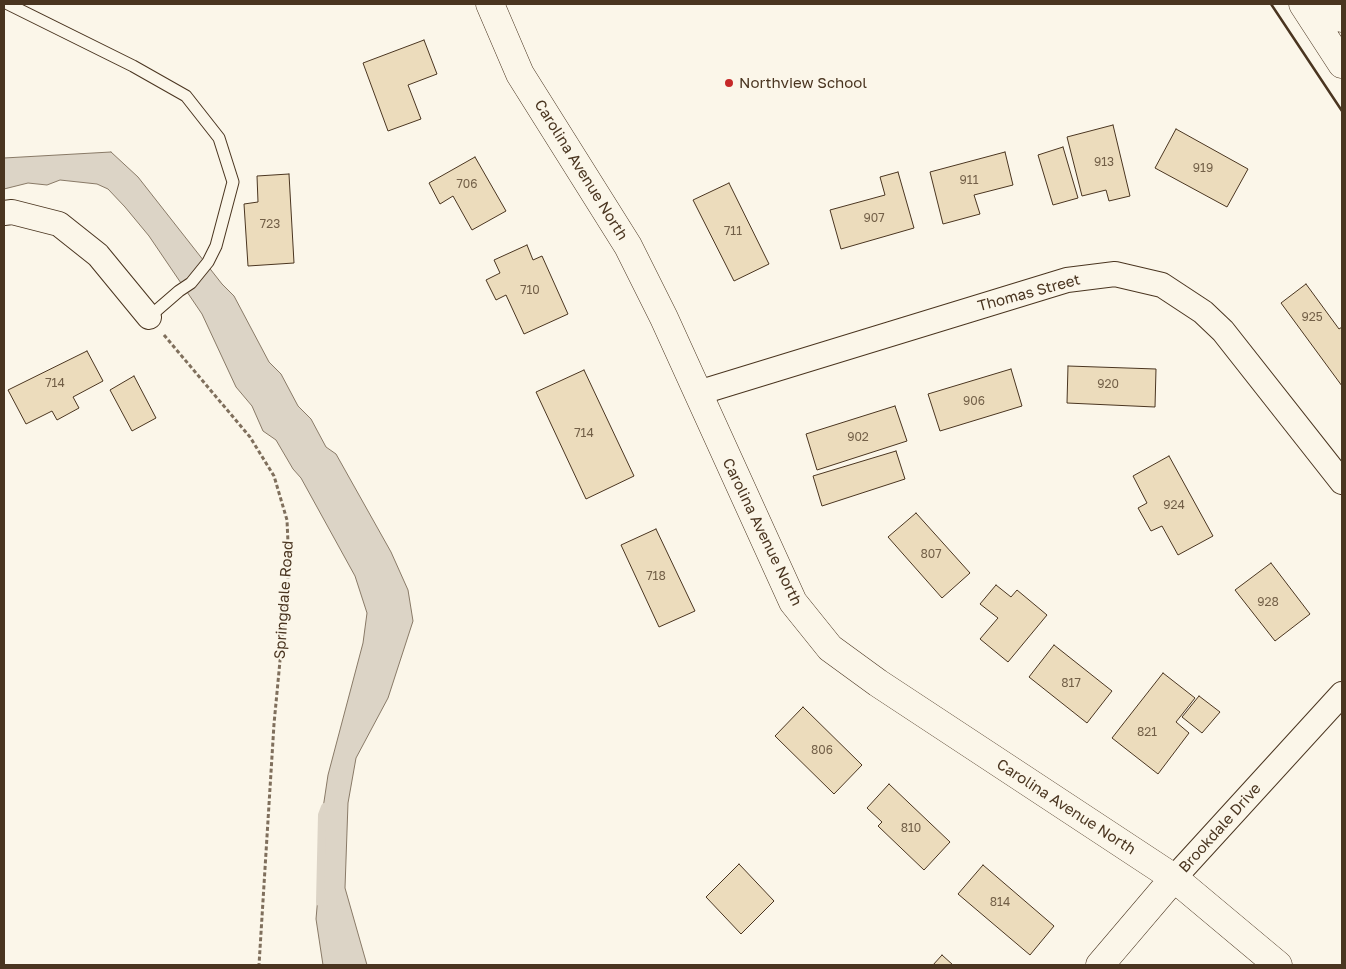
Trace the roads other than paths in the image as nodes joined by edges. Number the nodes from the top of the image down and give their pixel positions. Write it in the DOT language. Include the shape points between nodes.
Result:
graph roads {
  1 [pos="8,4"];
  2 [pos="490,4"];
  3 [pos="1303,4"];
  4 [pos="1332,4"];
  5 [pos="1342,18"];
  6 [pos="1342,64"];
  7 [pos="4,213"];
  8 [pos="149,317"];
  9 [pos="698,393"];
  10 [pos="1342,482"];
  11 [pos="1342,694"];
  12 [pos="1174,878"];
  13 [pos="1100,965"];
  14 [pos="1278,965"];
  1 -- 8 [label="lane" via="186,96 219,138 233,182 216,246 191,283"];
  2 -- 9 [label="main road, Carolina Avenue North" via="520,74 628,246"];
  3 -- 6 [label="main road"];
  4 -- 5 [label="main road"];
  7 -- 8 [label="street" via="12,212 59,224 98,255"];
  9 -- 10 [label="street, Thomas Street" via="1067,280 1115,274 1162,285 1203,312 1223,331"];
  9 -- 12 [label="main road, Carolina Avenue North" via="793,602 830,648"];
  11 -- 12 [label="street, Brookdale Drive"];
  12 -- 13 [label="main road, Brookdale Drive"];
  12 -- 14 [label="main road, Carolina Avenue North"];
}
